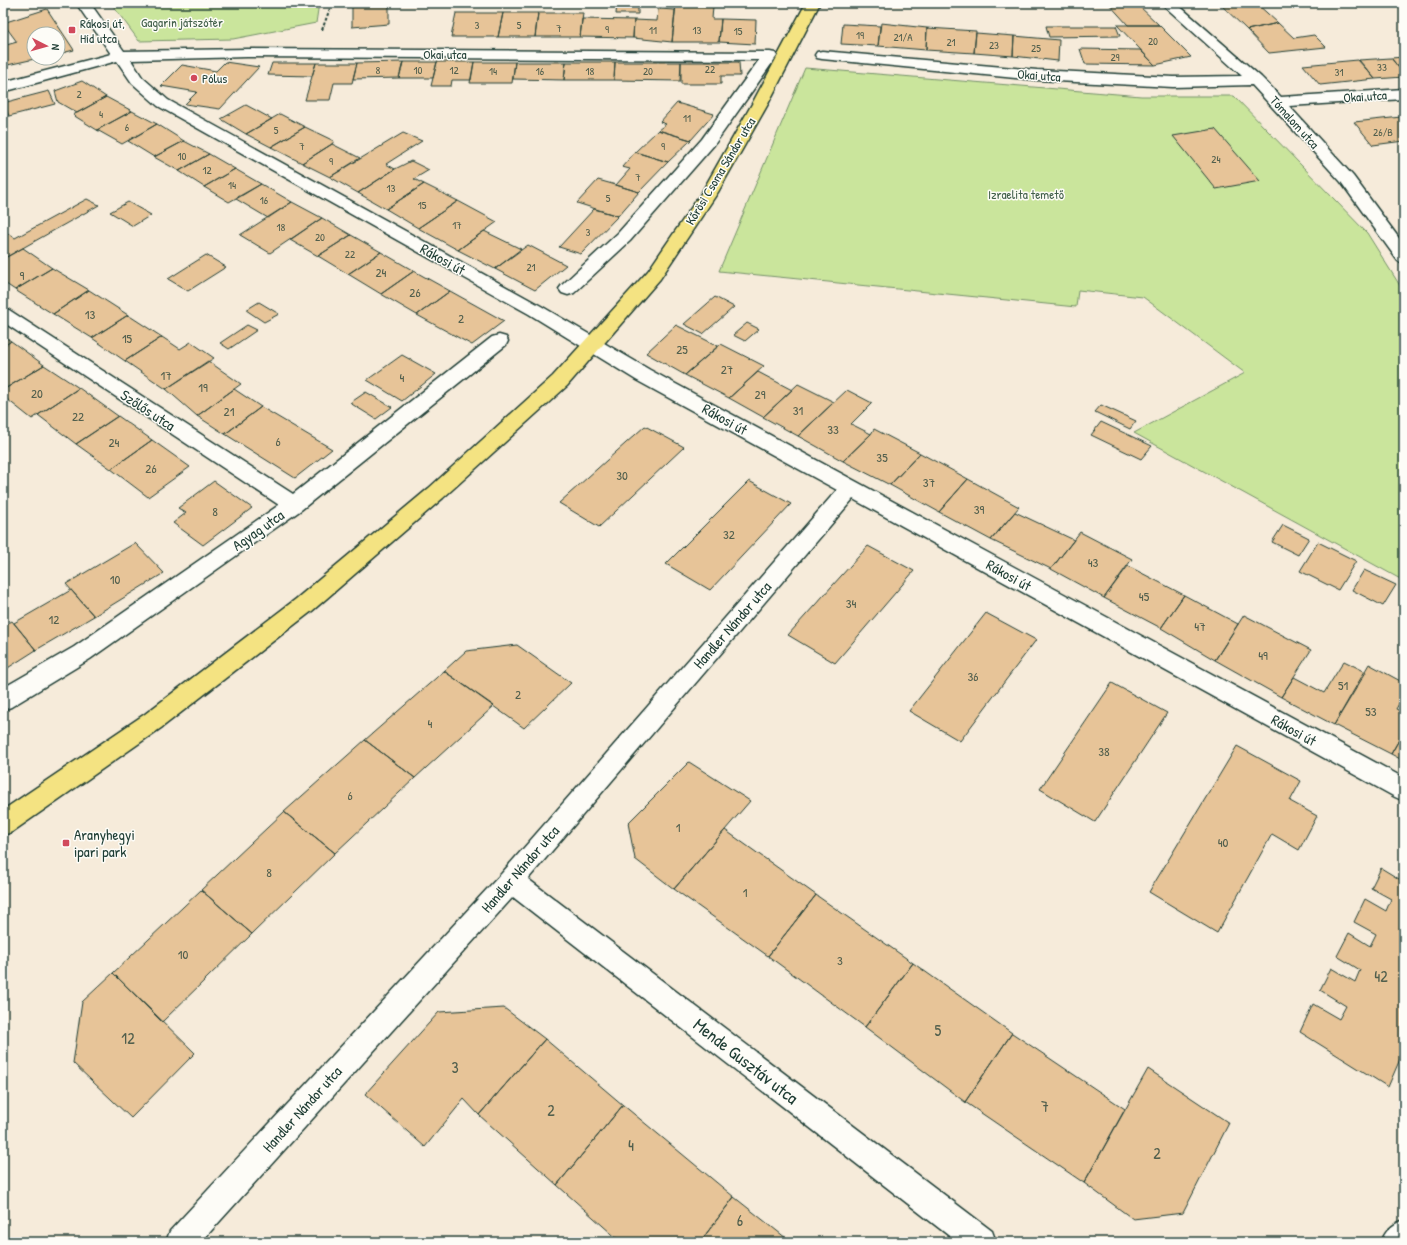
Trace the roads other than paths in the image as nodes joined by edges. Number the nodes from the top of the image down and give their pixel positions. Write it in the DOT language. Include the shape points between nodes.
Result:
graph roads {
  1 [pos="83,3"];
  2 [pos="813,3"];
  3 [pos="1168,3"];
  4 [pos="822,55"];
  5 [pos="120,56"];
  6 [pos="770,56"];
  7 [pos="1256,80"];
  8 [pos="3,87"];
  9 [pos="1404,94"];
  10 [pos="1277,102"];
  11 [pos="1404,256"];
  12 [pos="568,290"];
  13 [pos="3,314"];
  14 [pos="499,340"];
  15 [pos="592,344"];
  16 [pos="850,488"];
  17 [pos="294,505"];
  18 [pos="3,700"];
  19 [pos="1404,790"];
  20 [pos="3,824"];
  21 [pos="511,880"];
  22 [pos="1404,1235"];
  23 [pos="181,1242"];
  24 [pos="981,1242"];
  25 [pos="1396,1242"];
  1 -- 5 [label="street, Rákosi út"];
  2 -- 15 [label="main road, Kőrösi Csoma Sándor utca" via="710,192 654,275"];
  3 -- 7 [label="street, Tómalom utca"];
  4 -- 7 [label="street, Okai utca" via="1037,75 1173,82"];
  5 -- 6 [label="street, Okai utca" via="247,53"];
  5 -- 8 [label="street, Okai utca"];
  5 -- 15 [label="street, Rákosi út" via="137,80 163,103"];
  6 -- 12 [label="street, Kőrösi Csoma Sándor utca" via="708,142 624,237"];
  7 -- 10 [label="street, Tómalom utca"];
  9 -- 10 [label="street, Okai utca"];
  10 -- 11 [label="street, Tómalom utca" via="1347,179"];
  13 -- 17 [label="street, Szőlős utca"];
  14 -- 17 [label="street, Agyag utca"];
  15 -- 16 [label="street, Rákosi út" via="643,375"];
  15 -- 20 [label="main road, Kőrösi Csoma Sándor utca" via="554,386 436,493 304,605 152,721"];
  16 -- 19 [label="street, Rákosi út"];
  16 -- 21 [label="street, Handler Nándor utca"];
  17 -- 18 [label="street, Agyag utca" via="82,653"];
  21 -- 23 [label="street, Handler Nándor utca"];
  21 -- 24 [label="street, Mende Gusztáv utca"];
  22 -- 25 [label="street"];
}
